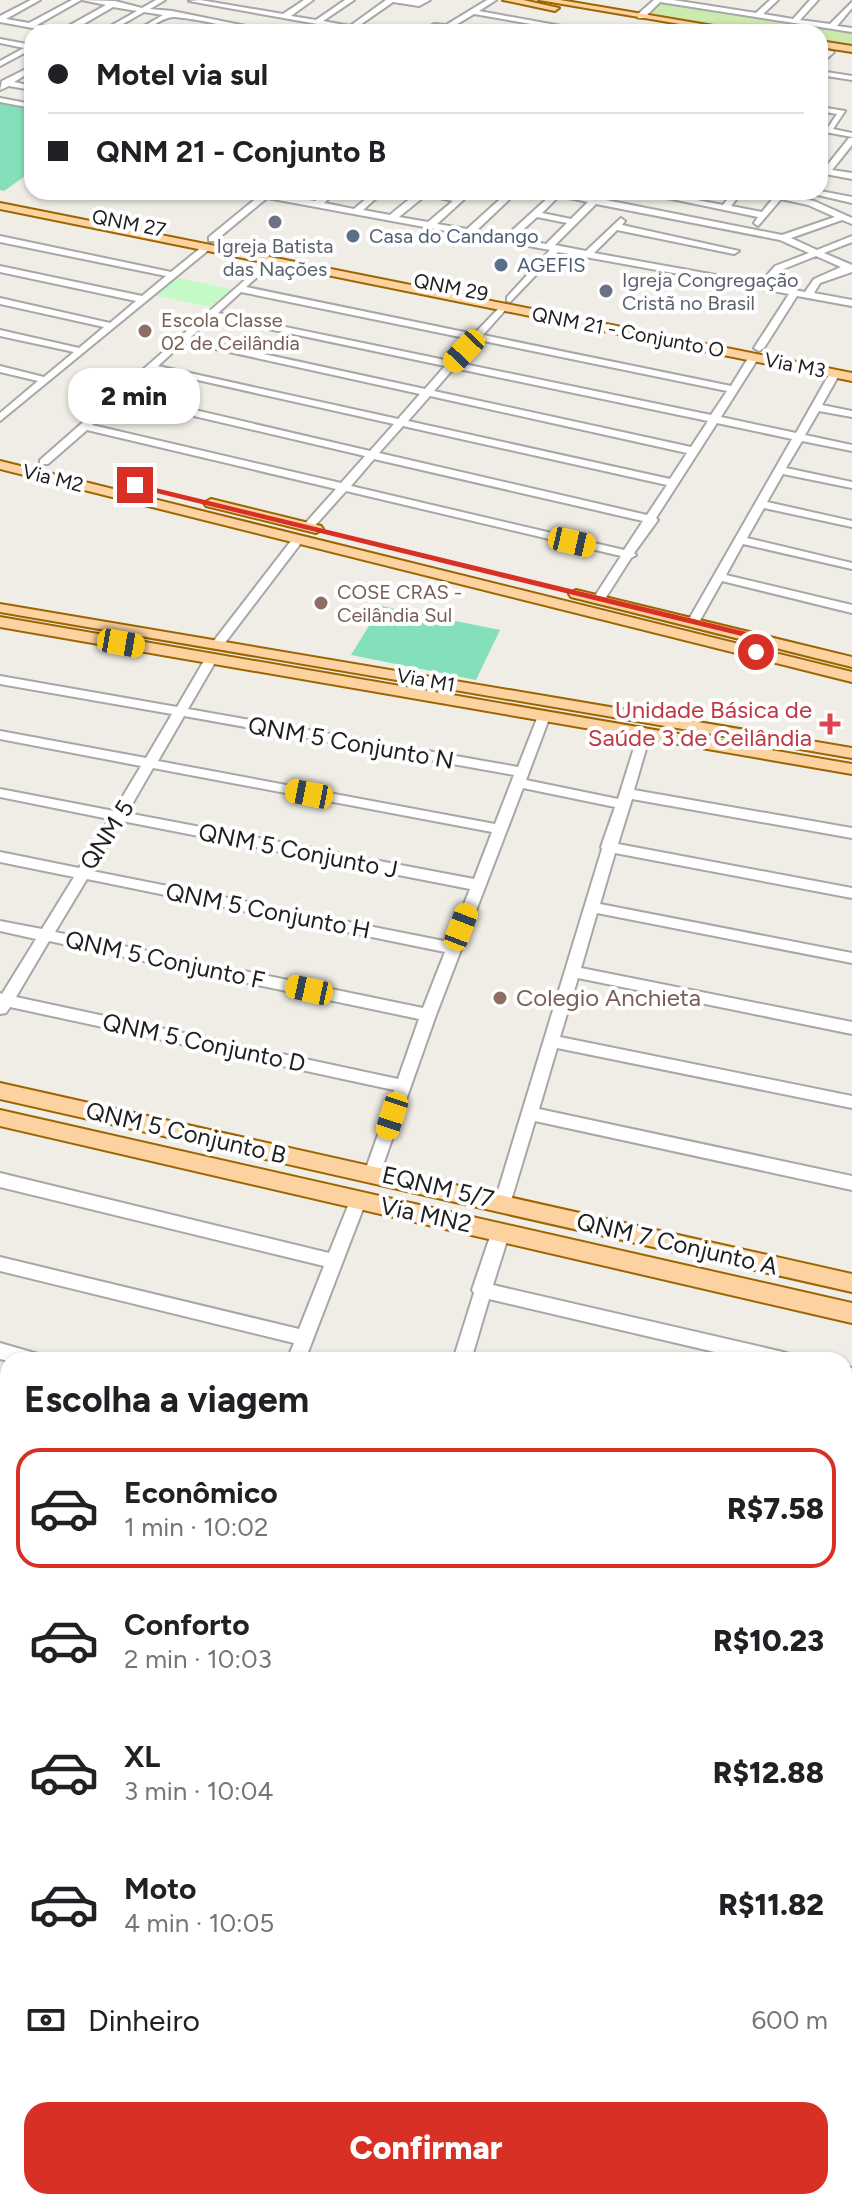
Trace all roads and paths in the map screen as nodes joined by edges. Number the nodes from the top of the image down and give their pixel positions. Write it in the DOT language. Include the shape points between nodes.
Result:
graph roads {
  1 [pos="36,0"];
  2 [pos="77,0"];
  3 [pos="86,0"];
  4 [pos="161,0"];
  5 [pos="193,0"];
  6 [pos="265,0"];
  7 [pos="309,0"];
  8 [pos="350,0"];
  9 [pos="393,0"];
  10 [pos="426,0"];
  11 [pos="478,0"];
  12 [pos="507,0"];
  13 [pos="543,0"];
  14 [pos="658,0"];
  15 [pos="732,0"];
  16 [pos="774,0"];
  17 [pos="814,0"];
  18 [pos="490,1"];
  19 [pos="116,2"];
  20 [pos="222,2"];
  21 [pos="689,2"];
  22 [pos="852,4"];
  23 [pos="573,8"];
  24 [pos="143,10"];
  25 [pos="248,10"];
  26 [pos="722,10"];
  27 [pos="473,12"];
  28 [pos="169,14"];
  29 [pos="758,15"];
  30 [pos="641,16"];
  31 [pos="284,17"];
  32 [pos="0,20"];
  33 [pos="795,21"];
  34 [pos="317,22"];
  35 [pos="25,24"];
  36 [pos="33,24"];
  37 [pos="79,24"];
  38 [pos="118,24"];
  39 [pos="152,24"];
  40 [pos="226,24"];
  41 [pos="328,24"];
  42 [pos="357,24"];
  43 [pos="459,24"];
  44 [pos="543,24"];
  45 [pos="661,24"];
  46 [pos="689,24"];
  47 [pos="814,24"];
  48 [pos="828,26"];
  49 [pos="832,27"];
  50 [pos="852,30"];
  51 [pos="0,41"];
  52 [pos="24,46"];
  53 [pos="828,46"];
  54 [pos="24,51"];
  55 [pos="828,51"];
  56 [pos="852,52"];
  57 [pos="1,64"];
  58 [pos="24,68"];
  59 [pos="24,73"];
  60 [pos="828,74"];
  61 [pos="852,78"];
  62 [pos="3,84"];
  63 [pos="24,88"];
  64 [pos="24,96"];
  65 [pos="0,100"];
  66 [pos="15,103"];
  67 [pos="24,105"];
  68 [pos="828,110"];
  69 [pos="828,130"];
  70 [pos="828,130"];
  71 [pos="852,138"];
  72 [pos="828,165"];
  73 [pos="828,172"];
  74 [pos="852,176"];
  75 [pos="828,196"];
  76 [pos="0,199"];
  77 [pos="261,200"];
  78 [pos="294,200"];
  79 [pos="322,200"];
  80 [pos="369,200"];
  81 [pos="414,200"];
  82 [pos="460,200"];
  83 [pos="504,200"];
  84 [pos="549,200"];
  85 [pos="591,200"];
  86 [pos="641,200"];
  87 [pos="682,200"];
  88 [pos="732,200"];
  89 [pos="775,200"];
  90 [pos="801,200"];
  91 [pos="852,200"];
  92 [pos="595,201"];
  93 [pos="686,201"];
  94 [pos="316,205"];
  95 [pos="0,206"];
  96 [pos="52,208"];
  97 [pos="634,208"];
  98 [pos="725,208"];
  99 [pos="355,212"];
  100 [pos="536,214"];
  101 [pos="764,215"];
  102 [pos="849,217"];
  103 [pos="391,219"];
  104 [pos="573,222"];
  105 [pos="429,226"];
  106 [pos="616,227"];
  107 [pos="751,232"];
  108 [pos="467,234"];
  109 [pos="654,235"];
  110 [pos="147,236"];
  111 [pos="196,237"];
  112 [pos="783,238"];
  113 [pos="0,239"];
  114 [pos="852,239"];
  115 [pos="506,241"];
  116 [pos="694,243"];
  117 [pos="209,244"];
  118 [pos="646,244"];
  119 [pos="551,249"];
  120 [pos="687,252"];
  121 [pos="819,252"];
  122 [pos="638,253"];
  123 [pos="588,254"];
  124 [pos="680,261"];
  125 [pos="276,262"];
  126 [pos="629,262"];
  127 [pos="724,264"];
  128 [pos="338,265"];
  129 [pos="850,267"];
  130 [pos="0,269"];
  131 [pos="673,269"];
  132 [pos="173,275"];
  133 [pos="763,286"];
  134 [pos="240,289"];
  135 [pos="794,293"];
  136 [pos="808,295"];
  137 [pos="142,299"];
  138 [pos="0,301"];
  139 [pos="504,302"];
  140 [pos="851,302"];
  141 [pos="211,314"];
  142 [pos="111,326"];
  143 [pos="0,333"];
  144 [pos="477,337"];
  145 [pos="183,339"];
  146 [pos="753,350"];
  147 [pos="81,351"];
  148 [pos="452,364"];
  149 [pos="852,366"];
  150 [pos="151,367"];
  151 [pos="0,369"];
  152 [pos="835,373"];
  153 [pos="852,376"];
  154 [pos="46,380"];
  155 [pos="732,389"];
  156 [pos="428,392"];
  157 [pos="120,396"];
  158 [pos="816,407"];
  159 [pos="6,408"];
  160 [pos="852,414"];
  161 [pos="0,418"];
  162 [pos="713,419"];
  163 [pos="400,423"];
  164 [pos="85,426"];
  165 [pos="798,437"];
  166 [pos="852,448"];
  167 [pos="695,451"];
  168 [pos="0,452"];
  169 [pos="372,455"];
  170 [pos="44,462"];
  171 [pos="0,465"];
  172 [pos="780,470"];
  173 [pos="98,483"];
  174 [pos="673,483"];
  175 [pos="852,485"];
  176 [pos="344,488"];
  177 [pos="760,504"];
  178 [pos="652,520"];
  179 [pos="852,524"];
  180 [pos="303,533"];
  181 [pos="740,540"];
  182 [pos="630,555"];
  183 [pos="852,566"];
  184 [pos="719,577"];
  185 [pos="513,585"];
  186 [pos="599,599"];
  187 [pos="852,609"];
  188 [pos="0,610"];
  189 [pos="694,621"];
  190 [pos="0,622"];
  191 [pos="766,647"];
  192 [pos="214,652"];
  193 [pos="852,662"];
  194 [pos="852,677"];
  195 [pos="0,680"];
  196 [pos="180,713"];
  197 [pos="544,716"];
  198 [pos="618,727"];
  199 [pos="721,730"];
  200 [pos="645,732"];
  201 [pos="0,735"];
  202 [pos="851,758"];
  203 [pos="152,764"];
  204 [pos="519,778"];
  205 [pos="0,793"];
  206 [pos="623,798"];
  207 [pos="120,817"];
  208 [pos="498,829"];
  209 [pos="852,833"];
  210 [pos="608,847"];
  211 [pos="0,857"];
  212 [pos="82,873"];
  213 [pos="477,885"];
  214 [pos="852,893"];
  215 [pos="592,907"];
  216 [pos="0,926"];
  217 [pos="43,935"];
  218 [pos="453,948"];
  219 [pos="852,958"];
  220 [pos="574,972"];
  221 [pos="2,1003"];
  222 [pos="428,1015"];
  223 [pos="852,1028"];
  224 [pos="553,1041"];
  225 [pos="402,1086"];
  226 [pos="0,1091"];
  227 [pos="852,1102"];
  228 [pos="531,1114"];
  229 [pos="10,1120"];
  230 [pos="139,1122"];
  231 [pos="271,1152"];
  232 [pos="163,1155"];
  233 [pos="372,1174"];
  234 [pos="0,1180"];
  235 [pos="852,1183"];
  236 [pos="358,1201"];
  237 [pos="502,1204"];
  238 [pos="501,1231"];
  239 [pos="595,1254"];
  240 [pos="734,1257"];
  241 [pos="335,1262"];
  242 [pos="0,1264"];
  243 [pos="852,1283"];
  244 [pos="737,1285"];
  245 [pos="481,1290"];
  246 [pos="852,1313"];
  247 [pos="305,1338"];
  248 [pos="299,1352"];
  249 [pos="464,1352"];
  250 [pos="748,1352"];
  1 -- 32 [label="street"];
  2 -- 36 [label="street"];
  3 -- 19 [label="street"];
  4 -- 24 [label="street"];
  5 -- 20 [label="street"];
  5 -- 28 [label="street"];
  6 -- 25 [label="street"];
  7 -- 31 [label="street"];
  8 -- 34 [label="street"];
  9 -- 10 [label="street"];
  9 -- 42 [label="street"];
  11 -- 18 [label="street"];
  12 -- 23 [label="main road"];
  13 -- 23 [label="main road"];
  14 -- 21 [label="street"];
  14 -- 30 [label="street"];
  15 -- 26 [label="street"];
  16 -- 29 [label="street"];
  17 -- 33 [label="street"];
  18 -- 27 [label="street"];
  19 -- 24 [label="street"];
  19 -- 37 [label="street"];
  20 -- 25 [label="street"];
  21 -- 26 [label="street"];
  22 -- 49 [label="street"];
  23 -- 30 [label="main road"];
  23 -- 45 [label="main road"];
  24 -- 28 [label="street"];
  24 -- 38 [label="street"];
  25 -- 31 [label="street"];
  26 -- 29 [label="street"];
  27 -- 43 [label="street"];
  27 -- 44 [label="street"];
  28 -- 39 [label="street"];
  28 -- 40 [label="street"];
  29 -- 33 [label="street"];
  30 -- 46 [label="main road"];
  31 -- 34 [label="street"];
  32 -- 35 [label="street"];
  33 -- 47 [label="street"];
  34 -- 41 [label="street"];
  48 -- 49 [label="street"];
  49 -- 50 [label="street"];
  51 -- 52 [label="street"];
  53 -- 56 [label="main road"];
  54 -- 57 [label="street"];
  55 -- 56 [label="main road"];
  57 -- 58 [label="street"];
  59 -- 62 [label="street"];
  60 -- 61 [label="street"];
  62 -- 63 [label="street"];
  64 -- 66 [label="street"];
  65 -- 66 [label="street"];
  66 -- 67 [label="street"];
  68 -- 69 [label="street" via="842,113"];
  70 -- 71 [label="street"];
  71 -- 72 [label="street"];
  73 -- 74 [label="street"];
  75 -- 91 [label="street"];
  76 -- 96 [label="main road, QNM 27"];
  77 -- 117 [label="street"];
  78 -- 94 [label="street"];
  79 -- 94 [label="street"];
  80 -- 99 [label="street"];
  81 -- 103 [label="street"];
  82 -- 105 [label="street"];
  83 -- 108 [label="street"];
  84 -- 100 [label="street"];
  85 -- 92 [label="street"];
  86 -- 97 [label="street"];
  87 -- 93 [label="street"];
  88 -- 98 [label="street"];
  89 -- 101 [label="street"];
  90 -- 102 [label="street"];
  92 -- 97 [label="street"];
  92 -- 104 [label="street, QNM 5"];
  93 -- 98 [label="street"];
  94 -- 99 [label="street"];
  95 -- 96 [label="main road" via="46,213"];
  95 -- 110 [label="main road"];
  96 -- 111 [label="main road, QNM 27"];
  97 -- 106 [label="street"];
  97 -- 107 [label="street"];
  98 -- 101 [label="street"];
  99 -- 103 [label="street"];
  100 -- 104 [label="street"];
  100 -- 115 [label="street"];
  101 -- 107 [label="street"];
  102 -- 112 [label="street"];
  103 -- 105 [label="street"];
  104 -- 119 [label="street, QNM 5"];
  105 -- 108 [label="street"];
  106 -- 109 [label="street"];
  106 -- 123 [label="street"];
  107 -- 112 [label="street"];
  107 -- 127 [label="street"];
  108 -- 115 [label="street"];
  109 -- 116 [label="street"];
  109 -- 118 [label="street"];
  110 -- 111 [label="main road" via="145,232 152,230"];
  110 -- 117 [label="main road"];
  111 -- 117 [label="main road, QNM 27"];
  112 -- 121 [label="street"];
  113 -- 132 [label="street"];
  114 -- 121 [label="street"];
  115 -- 119 [label="street"];
  116 -- 120 [label="street"];
  116 -- 127 [label="street"];
  117 -- 125 [label="main road"];
  117 -- 128 [label="main road, QNM 29"];
  117 -- 132 [label="street"];
  119 -- 123 [label="street"];
  119 -- 139 [label="street, QNM 5"];
  121 -- 129 [label="street"];
  121 -- 133 [label="street" via="778,268"];
  122 -- 126 [label="street"];
  123 -- 126 [label="street"];
  124 -- 131 [label="street"];
  125 -- 128 [label="main road" via="334,270"];
  125 -- 134 [label="street"];
  125 -- 139 [label="main road"];
  126 -- 131 [label="street"];
  127 -- 131 [label="street"];
  127 -- 133 [label="street"];
  128 -- 139 [label="main road, QNM 29"];
  129 -- 136 [label="street" via="817,281"];
  130 -- 137 [label="street"];
  132 -- 137 [label="street"];
  133 -- 135 [label="street"];
  134 -- 141 [label="street"];
  134 -- 144 [label="street"];
  135 -- 136 [label="street"];
  135 -- 146 [label="street"];
  136 -- 140 [label="street"];
  137 -- 142 [label="street"];
  138 -- 142 [label="street"];
  139 -- 144 [label="street, QNM 5"];
  139 -- 146 [label="main road, QNM 29" via="575,311"];
  139 -- 146 [label="main road, QNM 21 - Conjunto O" via="692,344 697,338"];
  141 -- 145 [label="street"];
  141 -- 148 [label="street"];
  142 -- 147 [label="street"];
  143 -- 147 [label="street"];
  144 -- 148 [label="street, QNM 5"];
  144 -- 155 [label="street"];
  145 -- 150 [label="street"];
  145 -- 156 [label="street"];
  146 -- 149 [label="main road"];
  146 -- 152 [label="main road, Via M3"];
  146 -- 155 [label="street"];
  147 -- 154 [label="street"];
  148 -- 156 [label="street, QNM 5"];
  148 -- 162 [label="street"];
  150 -- 157 [label="street"];
  150 -- 163 [label="street"];
  151 -- 154 [label="street"];
  152 -- 153 [label="main road, Via M3"];
  152 -- 158 [label="street"];
  154 -- 159 [label="street"];
  155 -- 162 [label="street"];
  156 -- 163 [label="street, QNM 5"];
  156 -- 167 [label="street"];
  157 -- 164 [label="street"];
  157 -- 169 [label="street"];
  158 -- 160 [label="street"];
  158 -- 165 [label="street"];
  159 -- 161 [label="street"];
  162 -- 165 [label="street"];
  162 -- 167 [label="street"];
  163 -- 169 [label="street, QNM 5"];
  163 -- 174 [label="street"];
  164 -- 170 [label="street"];
  164 -- 176 [label="street"];
  165 -- 166 [label="street"];
  165 -- 172 [label="street"];
  167 -- 174 [label="street"];
  168 -- 170 [label="main road, Via M2"];
  169 -- 176 [label="street, QNM 5"];
  169 -- 178 [label="street"];
  170 -- 173 [label="main road, Via M2"];
  171 -- 173 [label="main road, Via M2"];
  172 -- 175 [label="street"];
  172 -- 177 [label="street"];
  173 -- 180 [label="main road, Via M2"];
  174 -- 178 [label="street"];
  176 -- 180 [label="street, QNM 5"];
  176 -- 182 [label="street"];
  177 -- 179 [label="street"];
  177 -- 181 [label="street"];
  178 -- 182 [label="street"];
  180 -- 185 [label="main road, Via M2"];
  180 -- 192 [label="street, QNM 5"];
  181 -- 183 [label="street"];
  181 -- 184 [label="street"];
  182 -- 186 [label="street"];
  184 -- 187 [label="street"];
  184 -- 189 [label="street"];
  185 -- 186 [label="main road"];
  185 -- 191 [label="main road"];
  186 -- 189 [label="main road"];
  188 -- 192 [label="main road, Via M1"];
  189 -- 191 [label="main road"];
  190 -- 192 [label="main road"];
  191 -- 193 [label="main road"];
  191 -- 194 [label="main road"];
  192 -- 196 [label="street, QNM 5"];
  192 -- 197 [label="main road"];
  192 -- 199 [label="main road, Via M1"];
  195 -- 196 [label="street, QNM 5 Conjunto N"];
  196 -- 203 [label="street, QNM 5"];
  196 -- 204 [label="street, QNM 5 Conjunto N"];
  197 -- 198 [label="main road"];
  197 -- 204 [label="street, EQNM 5/7"];
  198 -- 199 [label="main road" via="718,741 726,737"];
  198 -- 200 [label="main road"];
  199 -- 202 [label="main road, Via M1"];
  200 -- 202 [label="main road" via="745,750"];
  200 -- 206 [label="street, EQNM 5/7"];
  201 -- 203 [label="street"];
  203 -- 207 [label="street, QNM 5"];
  203 -- 208 [label="street"];
  204 -- 206 [label="street"];
  204 -- 208 [label="street, EQNM 5/7"];
  205 -- 207 [label="street, QNM 5 Conjunto J"];
  206 -- 209 [label="street"];
  206 -- 210 [label="street, EQNM 5/7"];
  207 -- 212 [label="street, QNM 5"];
  207 -- 213 [label="street, QNM 5 Conjunto J"];
  208 -- 213 [label="street, EQNM 5/7"];
  210 -- 214 [label="street"];
  210 -- 215 [label="street, EQNM 5/7"];
  211 -- 212 [label="street, QNM 5 Conjunto H"];
  212 -- 217 [label="street, QNM 5"];
  212 -- 218 [label="street, QNM 5 Conjunto H"];
  213 -- 218 [label="street, EQNM 5/7"];
  215 -- 219 [label="street"];
  215 -- 220 [label="street, EQNM 5/7"];
  216 -- 217 [label="street, QNM 5 Conjunto F"];
  217 -- 221 [label="street, QNM 5"];
  217 -- 222 [label="street, QNM 5 Conjunto F"];
  218 -- 222 [label="street, EQNM 5/7"];
  220 -- 223 [label="street"];
  220 -- 224 [label="street, EQNM 5/7"];
  221 -- 225 [label="street, QNM 5 Conjunto D"];
  222 -- 225 [label="street, EQNM 5/7"];
  224 -- 227 [label="street"];
  224 -- 228 [label="street, EQNM 5/7"];
  225 -- 233 [label="street, EQNM 5/7"];
  226 -- 230 [label="main road, QNM 5 Conjunto B"];
  228 -- 235 [label="street"];
  228 -- 237 [label="street, EQNM 5/7"];
  229 -- 230 [label="main road" via="136,1141 148,1129"];
  229 -- 232 [label="main road, Via MN2"];
  230 -- 231 [label="main road, QNM 5 Conjunto B"];
  231 -- 232 [label="main road" via="237,1152 167,1136 158,1144"];
  231 -- 233 [label="main road, QNM 5 Conjunto B"];
  232 -- 236 [label="main road, Via MN2"];
  233 -- 237 [label="main road, EQNM 5/7"];
  234 -- 241 [label="street"];
  236 -- 238 [label="main road, Via MN2"];
  236 -- 241 [label="street"];
  237 -- 240 [label="main road, QNM 7 Conjunto A"];
  238 -- 239 [label="main road, Via MN2"];
  238 -- 245 [label="street"];
  239 -- 240 [label="main road" via="721,1272"];
  239 -- 244 [label="main road, Via MN2"];
  240 -- 243 [label="main road, QNM 7 Conjunto A"];
  240 -- 244 [label="main road"];
  241 -- 247 [label="street"];
  242 -- 247 [label="street"];
  244 -- 246 [label="main road, Via MN2"];
  245 -- 249 [label="street"];
  245 -- 250 [label="street"];
  247 -- 248 [label="street"];
}
